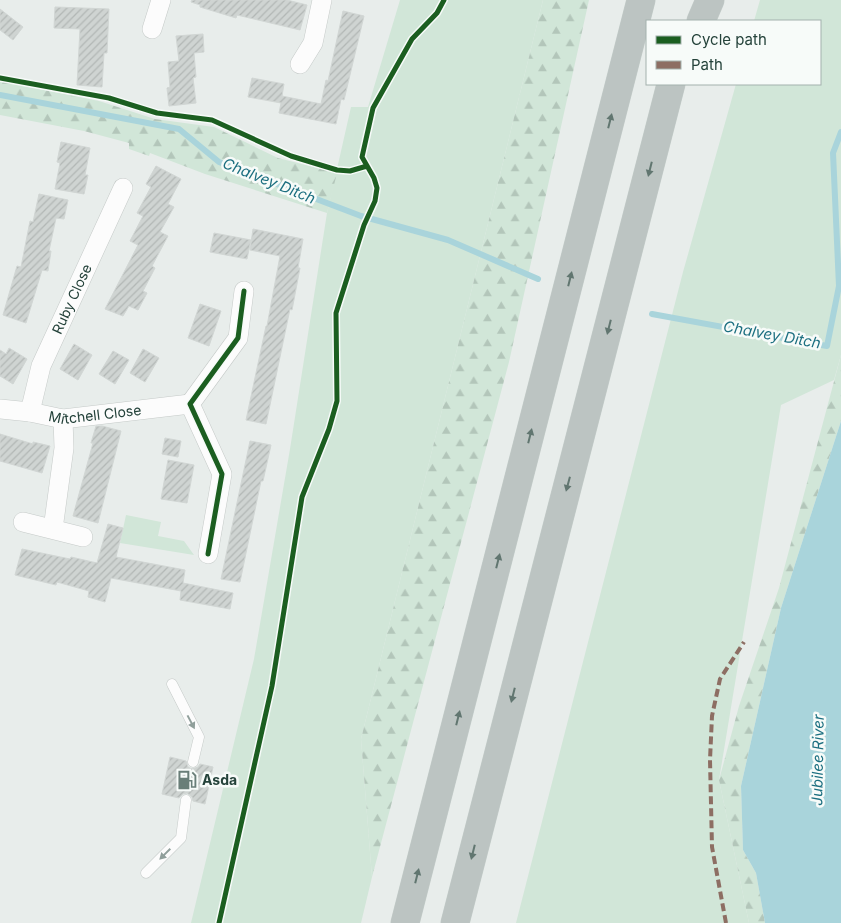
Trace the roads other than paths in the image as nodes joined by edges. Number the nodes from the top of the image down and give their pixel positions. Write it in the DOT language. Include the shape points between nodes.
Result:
graph roads {
  1 [pos="161,0"];
  2 [pos="322,0"];
  3 [pos="635,0"];
  4 [pos="641,0"];
  5 [pos="690,0"];
  6 [pos="710,0"];
  7 [pos="685,20"];
  8 [pos="701,20"];
  9 [pos="152,29"];
  10 [pos="625,60"];
  11 [pos="300,64"];
  12 [pos="671,85"];
  13 [pos="677,85"];
  14 [pos="662,122"];
  15 [pos="123,188"];
  16 [pos="244,291"];
  17 [pos="190,404"];
  18 [pos="0,409"];
  19 [pos="30,412"];
  20 [pos="63,418"];
  21 [pos="23,522"];
  22 [pos="53,529"];
  23 [pos="83,537"];
  24 [pos="208,554"];
  25 [pos="172,684"];
  26 [pos="193,762"];
  27 [pos="186,800"];
  28 [pos="146,873"];
  29 [pos="405,923"];
  30 [pos="455,923"];
  1 -- 9 [label="street"];
  2 -- 11 [label="street" via="313,42"];
  3 -- 10 [label="highway"];
  4 -- 10 [label="highway"];
  5 -- 7 [label="highway"];
  6 -- 8 [label="highway"];
  29 -- 10 [label="highway, one-way"];
  12 -- 14 [label="highway"];
  13 -- 14 [label="highway"];
  14 -- 30 [label="highway, one-way"];
  15 -- 19 [label="street, Ruby Close" via="41,366"];
  16 -- 17 [label="street" via="238,338"];
  17 -- 20 [label="street, Mitchell Close"];
  17 -- 24 [label="street" via="222,474"];
  18 -- 19 [label="street, Mitchell Close"];
  19 -- 20 [label="street, Mitchell Close"];
  20 -- 22 [label="street" via="64,448"];
  21 -- 22 [label="street"];
  22 -- 23 [label="street"];
  25 -- 26 [label="lane, one-way" via="199,737"];
  27 -- 28 [label="lane, one-way" via="181,838"];
}
